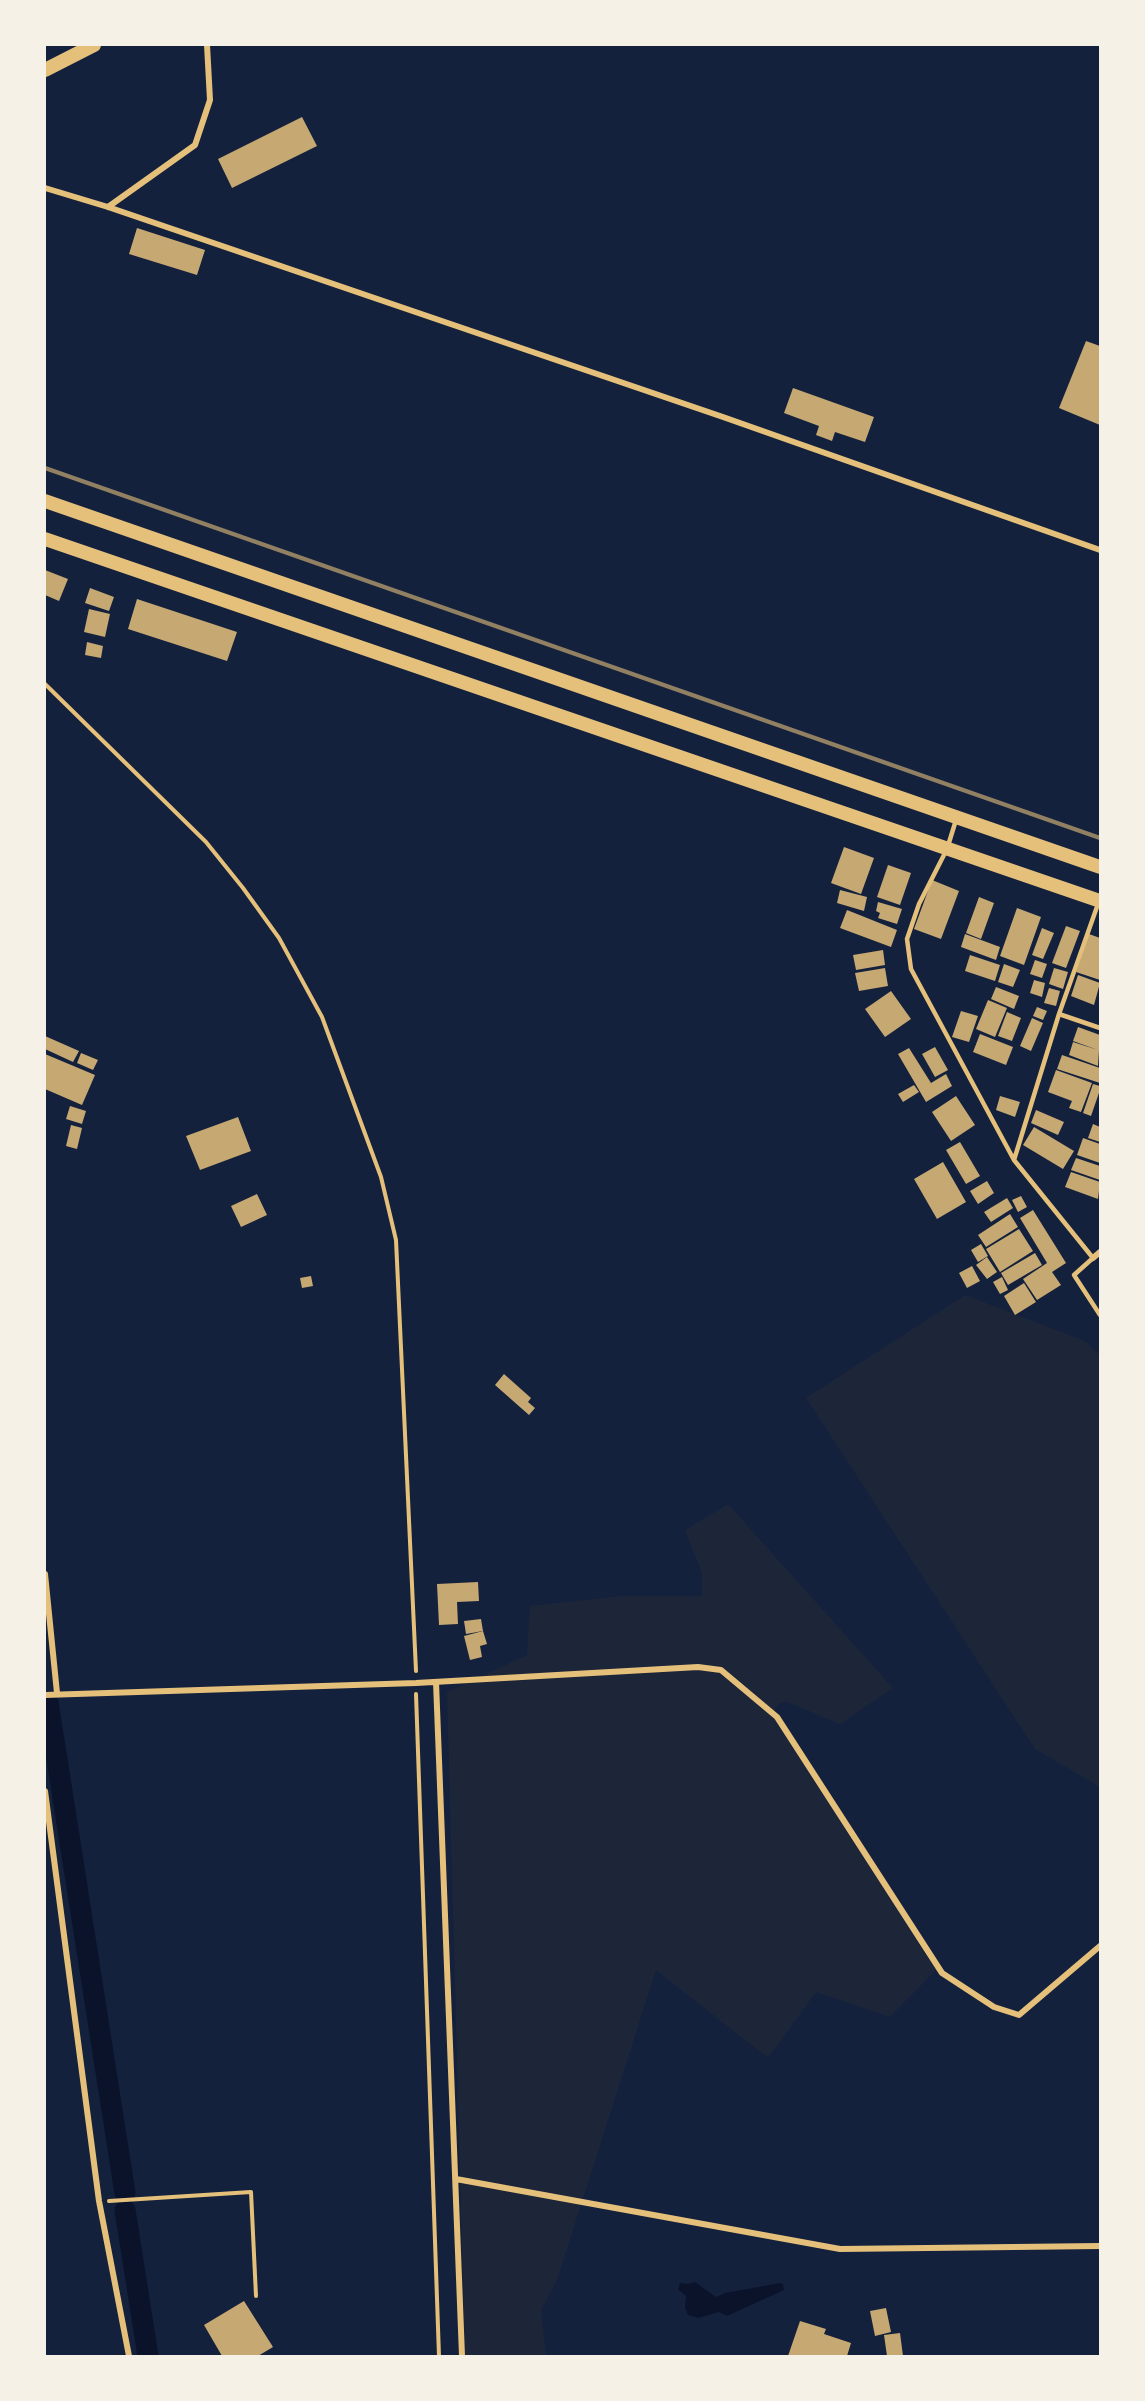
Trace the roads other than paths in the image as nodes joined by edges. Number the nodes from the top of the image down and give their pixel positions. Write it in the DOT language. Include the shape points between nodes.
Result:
graph roads {
  1 [pos="94,45"];
  2 [pos="207,45"];
  3 [pos="45,70"];
  4 [pos="45,188"];
  5 [pos="108,207"];
  6 [pos="45,501"];
  7 [pos="45,539"];
  8 [pos="1100,550"];
  9 [pos="956,818"];
  10 [pos="947,849"];
  11 [pos="1100,867"];
  12 [pos="1100,901"];
  13 [pos="1059,1014"];
  14 [pos="1100,1028"];
  15 [pos="1014,1160"];
  16 [pos="1100,1252"];
  17 [pos="1093,1258"];
  18 [pos="1100,1315"];
  19 [pos="45,1574"];
  20 [pos="436,1682"];
  21 [pos="57,1693"];
  22 [pos="45,1695"];
  23 [pos="45,1791"];
  24 [pos="1100,1946"];
  25 [pos="456,2179"];
  26 [pos="1100,2246"];
  27 [pos="129,2356"];
  28 [pos="462,2356"];
  1 -- 3 [label="main road"];
  2 -- 5 [label="street" via="210,100 195,146"];
  4 -- 5 [label="street"];
  5 -- 8 [label="street"];
  6 -- 9 [label="main road"];
  7 -- 10 [label="main road"];
  9 -- 10 [label="lane"];
  9 -- 11 [label="main road"];
  10 -- 12 [label="main road"];
  10 -- 15 [label="lane" via="907,939 911,969"];
  12 -- 13 [label="lane"];
  13 -- 14 [label="lane"];
  13 -- 15 [label="lane"];
  15 -- 17 [label="lane"];
  16 -- 17 [label="street"];
  17 -- 18 [label="lane" via="1074,1275"];
  19 -- 21 [label="street"];
  20 -- 21 [label="street"];
  20 -- 24 [label="street" via="698,1667 721,1670 777,1717 942,1973 994,2007 1019,2015"];
  20 -- 25 [label="street"];
  21 -- 22 [label="street"];
  23 -- 27 [label="street" via="99,2201"];
  25 -- 26 [label="street" via="840,2249"];
  25 -- 28 [label="street"];
}
